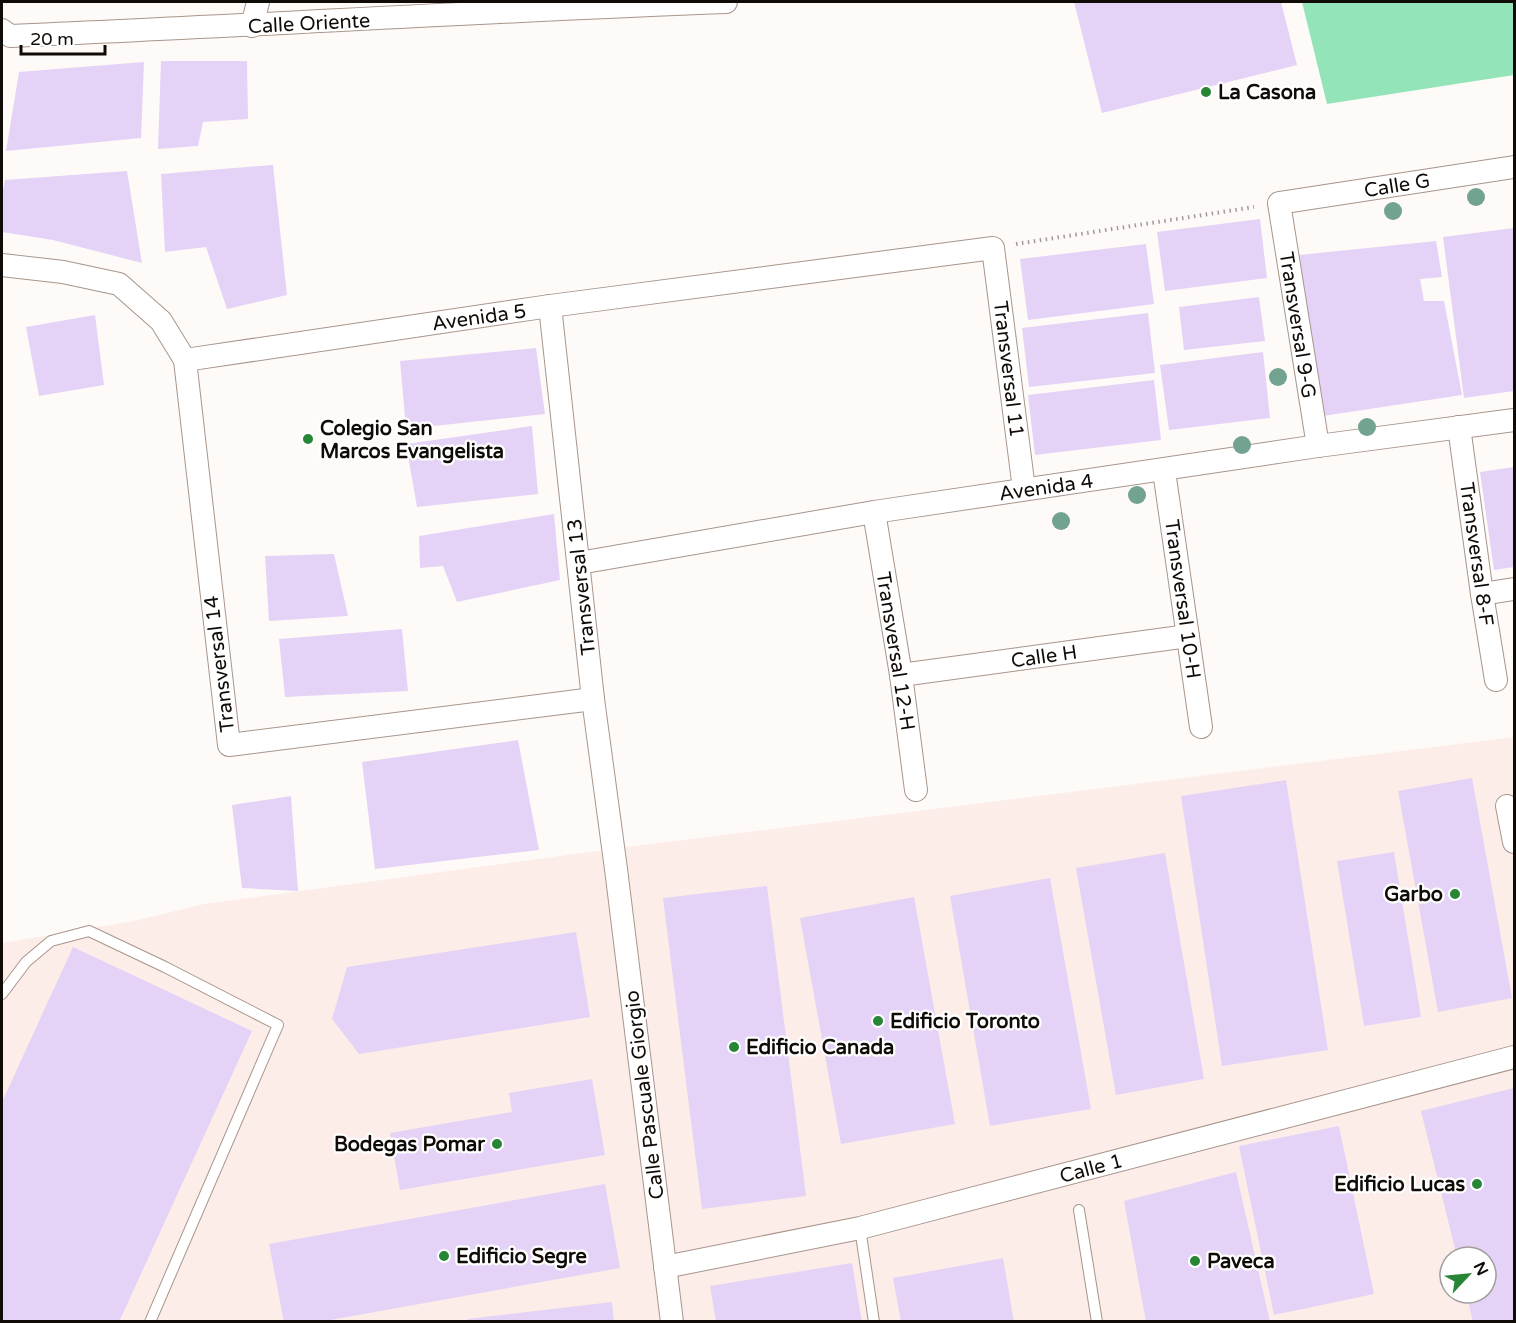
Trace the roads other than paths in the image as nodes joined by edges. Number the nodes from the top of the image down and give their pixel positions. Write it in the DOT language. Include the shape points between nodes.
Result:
graph roads {
  1 [pos="258,2"];
  2 [pos="726,2"];
  3 [pos="539,5"];
  4 [pos="252,26"];
  5 [pos="2,30"];
  6 [pos="1515,167"];
  7 [pos="1279,203"];
  8 [pos="993,248"];
  9 [pos="2,265"];
  10 [pos="550,306"];
  11 [pos="185,360"];
  12 [pos="1515,420"];
  13 [pos="1460,427"];
  14 [pos="1318,446"];
  15 [pos="1164,471"];
  16 [pos="1024,489"];
  17 [pos="874,512"];
  18 [pos="579,563"];
  19 [pos="1515,589"];
  20 [pos="1482,594"];
  21 [pos="1188,636"];
  22 [pos="901,675"];
  23 [pos="1496,680"];
  24 [pos="593,699"];
  25 [pos="1201,728"];
  26 [pos="916,790"];
  27 [pos="1507,806"];
  28 [pos="1515,842"];
  29 [pos="616,868"];
  30 [pos="2,994"];
  31 [pos="1515,1057"];
  32 [pos="1079,1210"];
  33 [pos="860,1228"];
  34 [pos="665,1267"];
  35 [pos="150,1322"];
  36 [pos="672,1322"];
  37 [pos="874,1322"];
  38 [pos="1097,1322"];
  1 -- 4 [label="street"];
  2 -- 3 [label="street, Calle Oriente"];
  3 -- 4 [label="street, Calle Oriente"];
  4 -- 5 [label="street, Calle Oriente" via="10,36"];
  6 -- 7 [label="street, Calle G"];
  7 -- 14 [label="street, Transversal 9-G"];
  8 -- 10 [label="street, Avenida 5"];
  8 -- 16 [label="street, Transversal 11"];
  9 -- 11 [label="street" via="119,284 161,321"];
  10 -- 11 [label="street, Avenida 5"];
  10 -- 18 [label="street, Transversal 13"];
  11 -- 24 [label="street, Transversal 14" via="229,745"];
  12 -- 13 [label="street, Avenida 4"];
  13 -- 14 [label="street, Avenida 4"];
  13 -- 20 [label="street, Transversal 8-F"];
  14 -- 15 [label="street, Avenida 4"];
  15 -- 16 [label="street, Avenida 4"];
  15 -- 21 [label="street, Transversal 10-H"];
  16 -- 17 [label="street, Avenida 4"];
  17 -- 18 [label="street, Avenida 4"];
  17 -- 22 [label="street, Transversal 12-H"];
  18 -- 24 [label="street, Transversal 13"];
  19 -- 20 [label="street"];
  20 -- 23 [label="street, Transversal 8-F"];
  21 -- 22 [label="street, Calle H"];
  21 -- 25 [label="street, Transversal 10-H"];
  22 -- 26 [label="street, Transversal 12-H"];
  24 -- 29 [label="street, Transversal 13"];
  27 -- 28 [label="street"];
  29 -- 34 [label="street, Calle Pascuale Giorgio"];
  30 -- 35 [label="lane" via="26,962 51,941 89,931 278,1025"];
  31 -- 33 [label="street, Calle 1"];
  32 -- 38 [label="lane"];
  33 -- 34 [label="street, Calle 1"];
  33 -- 37 [label="lane"];
  34 -- 36 [label="street, Calle Pascuale Giorgio"];
}
